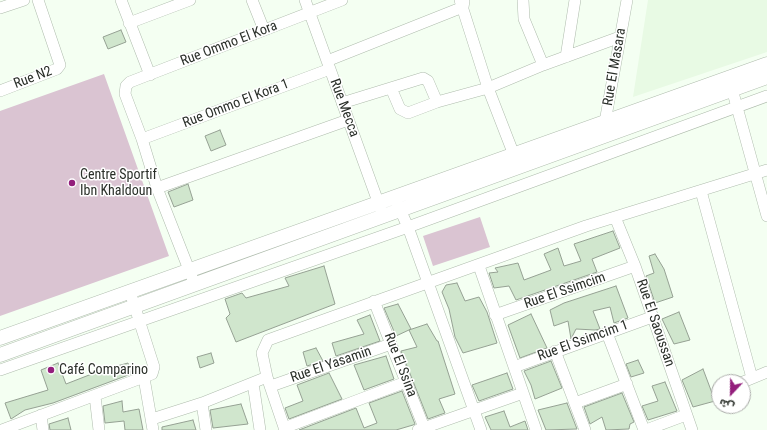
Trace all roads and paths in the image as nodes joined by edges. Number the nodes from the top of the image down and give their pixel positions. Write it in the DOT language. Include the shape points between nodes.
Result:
graph roads {
  1 [pos="24,0"];
  2 [pos="38,0"];
  3 [pos="121,0"];
  4 [pos="190,0"];
  5 [pos="252,0"];
  6 [pos="305,0"];
  7 [pos="342,0"];
  8 [pos="523,0"];
  9 [pos="575,0"];
  10 [pos="627,0"];
  11 [pos="462,2"];
  12 [pos="0,8"];
  13 [pos="309,13"];
  14 [pos="129,23"];
  15 [pos="264,30"];
  16 [pos="620,37"];
  17 [pos="566,56"];
  18 [pos="767,64"];
  19 [pos="328,65"];
  20 [pos="543,65"];
  21 [pos="150,75"];
  22 [pos="767,77"];
  23 [pos="391,88"];
  24 [pos="488,88"];
  25 [pos="732,90"];
  26 [pos="0,91"];
  27 [pos="767,96"];
  28 [pos="437,102"];
  29 [pos="342,103"];
  30 [pos="738,107"];
  31 [pos="348,120"];
  32 [pos="607,128"];
  33 [pos="142,139"];
  34 [pos="514,155"];
  35 [pos="767,170"];
  36 [pos="756,174"];
  37 [pos="157,188"];
  38 [pos="700,191"];
  39 [pos="397,204"];
  40 [pos="381,210"];
  41 [pos="767,216"];
  42 [pos="615,217"];
  43 [pos="408,227"];
  44 [pos="479,266"];
  45 [pos="635,266"];
  46 [pos="190,270"];
  47 [pos="222,275"];
  48 [pos="427,283"];
  49 [pos="195,285"];
  50 [pos="227,289"];
  51 [pos="130,292"];
  52 [pos="374,301"];
  53 [pos="135,305"];
  54 [pos="495,315"];
  55 [pos="652,317"];
  56 [pos="140,320"];
  57 [pos="607,333"];
  58 [pos="0,338"];
  59 [pos="391,344"];
  60 [pos="555,351"];
  61 [pos="1,352"];
  62 [pos="514,367"];
  63 [pos="0,370"];
  64 [pos="767,372"];
  65 [pos="746,374"];
  66 [pos="144,378"];
  67 [pos="751,379"];
  68 [pos="269,382"];
  69 [pos="406,382"];
  70 [pos="253,383"];
  71 [pos="626,384"];
  72 [pos="523,393"];
  73 [pos="95,396"];
  74 [pos="202,403"];
  75 [pos="575,403"];
  76 [pos="475,410"];
  77 [pos="41,415"];
  78 [pos="686,415"];
  79 [pos="152,424"];
  80 [pos="284,429"];
  81 [pos="422,429"];
  82 [pos="2,430"];
  83 [pos="43,430"];
  84 [pos="99,430"];
  85 [pos="206,430"];
  86 [pos="260,430"];
  87 [pos="481,430"];
  88 [pos="536,430"];
  89 [pos="585,430"];
  90 [pos="645,430"];
  91 [pos="692,430"];
  1 -- 12 [label="street"];
  2 -- 26 [label="street, Rue N2" via="60,62 57,69"];
  3 -- 14 [label="street"];
  4 -- 14 [label="street"];
  5 -- 15 [label="street"];
  6 -- 13 [label="street, Rue Mecca"];
  7 -- 13 [label="street, Rue Ommo El Kora"];
  8 -- 20 [label="street" via="524,19"];
  9 -- 17 [label="street"];
  10 -- 16 [label="street, Rue El Masara"];
  11 -- 19 [label="street, Rue Ommo El Kora 1"];
  11 -- 24 [label="street"];
  13 -- 15 [label="street, Rue Ommo El Kora"];
  13 -- 19 [label="street, Rue Mecca"];
  14 -- 21 [label="street"];
  15 -- 21 [label="street, Rue Ommo El Kora"];
  16 -- 17 [label="street"];
  16 -- 32 [label="street, Rue El Masara"];
  17 -- 20 [label="street"];
  18 -- 32 [label="main road"];
  19 -- 29 [label="street, Rue Mecca"];
  19 -- 33 [label="street, Rue Ommo El Kora 1"];
  20 -- 24 [label="street"];
  21 -- 33 [label="street, Rue Ommo El Kora" via="126,86 125,94"];
  22 -- 25 [label="main road"];
  23 -- 28 [label="street" via="425,78"];
  23 -- 28 [label="street" via="400,109 405,113"];
  23 -- 29 [label="street"];
  24 -- 28 [label="street"];
  24 -- 34 [label="street"];
  25 -- 30 [label="street"];
  25 -- 32 [label="main road"];
  27 -- 30 [label="street"];
  29 -- 31 [label="street, Rue Mecca"];
  30 -- 36 [label="street"];
  30 -- 43 [label="street"];
  31 -- 37 [label="street"];
  31 -- 40 [label="street, Rue Mecca"];
  32 -- 34 [label="main road"];
  32 -- 39 [label="main road"];
  33 -- 37 [label="street"];
  34 -- 39 [label="main road"];
  35 -- 36 [label="street"];
  36 -- 38 [label="street"];
  36 -- 41 [label="street"];
  37 -- 46 [label="street"];
  38 -- 42 [label="street"];
  38 -- 65 [label="street"];
  39 -- 40 [label="main road"];
  39 -- 43 [label="street"];
  40 -- 46 [label="main road"];
  40 -- 47 [label="main road"];
  42 -- 44 [label="street"];
  42 -- 45 [label="street, Rue El Saoussan"];
  43 -- 48 [label="street"];
  43 -- 50 [label="street"];
  44 -- 48 [label="street"];
  44 -- 54 [label="street"];
  45 -- 54 [label="street, Rue El Ssimcim"];
  45 -- 55 [label="street, Rue El Saoussan"];
  46 -- 49 [label="street"];
  46 -- 51 [label="main road"];
  47 -- 49 [label="main road"];
  47 -- 50 [label="street"];
  48 -- 52 [label="street"];
  48 -- 76 [label="street"];
  49 -- 53 [label="main road"];
  50 -- 56 [label="street"];
  51 -- 53 [label="street"];
  51 -- 58 [label="main road"];
  52 -- 59 [label="street, Rue El Ssina"];
  52 -- 68 [label="street" via="268,340 262,353"];
  53 -- 56 [label="street"];
  53 -- 61 [label="main road"];
  54 -- 62 [label="street"];
  55 -- 57 [label="street, Rue El Ssimcim 1"];
  55 -- 78 [label="street, Rue El Saoussan"];
  56 -- 63 [label="street"];
  56 -- 66 [label="street" via="154,367 152,374"];
  57 -- 60 [label="street, Rue El Ssimcim 1"];
  57 -- 71 [label="street"];
  59 -- 68 [label="street, Rue El Yasamin"];
  59 -- 69 [label="street, Rue El Ssina"];
  60 -- 62 [label="street, Rue El Ssimcim 1"];
  60 -- 75 [label="street"];
  62 -- 72 [label="street"];
  64 -- 67 [label="street"];
  66 -- 73 [label="street"];
  66 -- 79 [label="street"];
  68 -- 70 [label="street, Rue El Yasamin"];
  68 -- 80 [label="street"];
  69 -- 80 [label="street"];
  69 -- 81 [label="street, Rue El Ssina"];
  70 -- 74 [label="street, Rue El Yasamin"];
  70 -- 86 [label="street"];
  71 -- 75 [label="street"];
  71 -- 90 [label="street"];
  72 -- 76 [label="street"];
  72 -- 88 [label="street"];
  73 -- 77 [label="street"];
  73 -- 84 [label="street"];
  74 -- 79 [label="street, Rue El Yasamin"];
  74 -- 85 [label="street"];
  75 -- 89 [label="street"];
  76 -- 81 [label="street"];
  76 -- 87 [label="street"];
  77 -- 82 [label="street"];
  77 -- 83 [label="street"];
  78 -- 90 [label="street"];
  78 -- 91 [label="street, Rue El Saoussan"];
}
